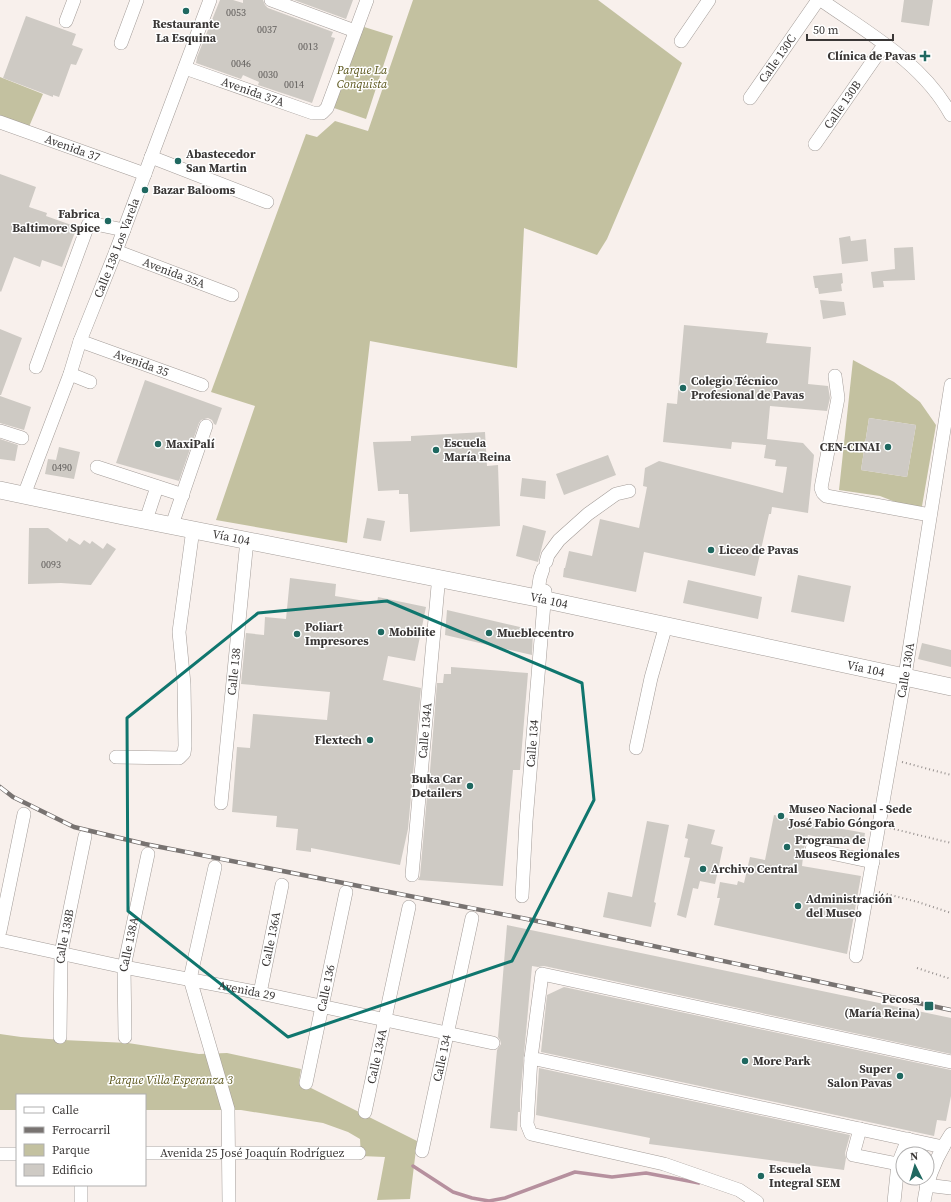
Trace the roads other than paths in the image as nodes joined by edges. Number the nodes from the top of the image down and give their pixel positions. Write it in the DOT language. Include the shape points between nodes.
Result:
graph roads {
  1 [pos="74,0"];
  2 [pos="137,0"];
  3 [pos="210,0"];
  4 [pos="271,0"];
  5 [pos="367,0"];
  6 [pos="709,0"];
  7 [pos="820,0"];
  8 [pos="66,21"];
  9 [pos="356,31"];
  10 [pos="681,41"];
  11 [pos="121,43"];
  12 [pos="884,45"];
  13 [pos="185,68"];
  14 [pos="750,98"];
  15 [pos="951,115"];
  16 [pos="0,122"];
  17 [pos="815,144"];
  18 [pos="151,157"];
  19 [pos="145,174"];
  20 [pos="267,202"];
  21 [pos="124,230"];
  22 [pos="116,251"];
  23 [pos="232,295"];
  24 [pos="80,341"];
  25 [pos="36,367"];
  26 [pos="70,374"];
  27 [pos="835,376"];
  28 [pos="90,382"];
  29 [pos="202,385"];
  30 [pos="951,385"];
  31 [pos="206,426"];
  32 [pos="0,431"];
  33 [pos="22,438"];
  34 [pos="97,467"];
  35 [pos="0,484"];
  36 [pos="157,487"];
  37 [pos="0,490"];
  38 [pos="629,491"];
  39 [pos="25,492"];
  40 [pos="183,495"];
  41 [pos="930,515"];
  42 [pos="146,520"];
  43 [pos="172,525"];
  44 [pos="192,529"];
  45 [pos="247,540"];
  46 [pos="438,586"];
  47 [pos="542,596"];
  48 [pos="667,626"];
  49 [pos="905,676"];
  50 [pos="951,687"];
  51 [pos="636,748"];
  52 [pos="116,757"];
  53 [pos="221,803"];
  54 [pos="24,814"];
  55 [pos="85,836"];
  56 [pos="812,849"];
  57 [pos="148,854"];
  58 [pos="873,862"];
  59 [pos="215,867"];
  60 [pos="412,875"];
  61 [pos="282,885"];
  62 [pos="346,892"];
  63 [pos="522,896"];
  64 [pos="409,907"];
  65 [pos="472,918"];
  66 [pos="0,931"];
  67 [pos="0,940"];
  68 [pos="61,953"];
  69 [pos="856,956"];
  70 [pos="124,967"];
  71 [pos="190,979"];
  72 [pos="260,993"];
  73 [pos="322,1006"];
  74 [pos="384,1020"];
  75 [pos="447,1033"];
  76 [pos="60,1037"];
  77 [pos="125,1038"];
  78 [pos="493,1043"];
  79 [pos="531,1058"];
  80 [pos="951,1062"];
  81 [pos="306,1083"];
  82 [pos="365,1112"];
  83 [pos="860,1129"];
  84 [pos="951,1134"];
  85 [pos="908,1139"];
  86 [pos="906,1146"];
  87 [pos="943,1147"];
  88 [pos="422,1151"];
  89 [pos="146,1153"];
  90 [pos="359,1153"];
  91 [pos="0,1154"];
  92 [pos="16,1154"];
  93 [pos="228,1154"];
  94 [pos="895,1164"];
  95 [pos="935,1165"];
  96 [pos="81,1186"];
  97 [pos="897,1186"];
  98 [pos="926,1186"];
  99 [pos="934,1186"];
  100 [pos="951,1188"];
  101 [pos="81,1202"];
  102 [pos="229,1202"];
  103 [pos="757,1202"];
  104 [pos="894,1202"];
  105 [pos="924,1202"];
  1 -- 8 [label="street"];
  2 -- 11 [label="street"];
  3 -- 13 [label="street, Calle 138 Los Varela"];
  4 -- 9 [label="street"];
  5 -- 9 [label="street"];
  6 -- 10 [label="street"];
  7 -- 12 [label="street"];
  7 -- 14 [label="street, Calle 130C"];
  9 -- 13 [label="street, Avenida 37A" via="327,108 322,113 313,113"];
  12 -- 15 [label="street" via="914,68 943,100"];
  12 -- 17 [label="street, Calle 130B"];
  13 -- 18 [label="street, Calle 138 Los Varela"];
  16 -- 19 [label="street, Avenida 37"];
  18 -- 19 [label="street, Calle 138 Los Varela"];
  18 -- 20 [label="street"];
  19 -- 21 [label="street, Calle 138 Los Varela"];
  21 -- 22 [label="street, Calle 138 Los Varela"];
  21 -- 25 [label="street" via="88,225"];
  22 -- 23 [label="street, Avenida 35A"];
  22 -- 24 [label="street, Calle 138 Los Varela"];
  24 -- 26 [label="street, Calle 138 Los Varela"];
  24 -- 29 [label="street, Avenida 35"];
  26 -- 28 [label="street"];
  26 -- 39 [label="street, Calle 138 Los Varela"];
  27 -- 41 [label="street" via="838,398 821,488 823,493 826,496"];
  30 -- 41 [label="street, Calle 130A"];
  31 -- 40 [label="street"];
  32 -- 33 [label="street"];
  34 -- 36 [label="street"];
  35 -- 39 [label="main road, Vía 104"];
  36 -- 40 [label="street"];
  36 -- 42 [label="street"];
  37 -- 39 [label="main road, Vía 104"];
  38 -- 47 [label="street, Calle 134" via="616,494 558,540 548,555 540,578"];
  39 -- 42 [label="main road, Vía 104"];
  40 -- 43 [label="street"];
  41 -- 49 [label="street, Calle 130A"];
  42 -- 43 [label="main road, Vía 104"];
  43 -- 44 [label="main road, Vía 104"];
  44 -- 45 [label="main road, Vía 104"];
  44 -- 52 [label="street" via="180,632 184,684 184,753 179,758"];
  45 -- 47 [label="main road, Vía 104"];
  45 -- 53 [label="street, Calle 138"];
  46 -- 60 [label="street, Calle 134A"];
  47 -- 48 [label="main road, Vía 104"];
  47 -- 63 [label="street, Calle 134"];
  48 -- 49 [label="main road, Vía 104"];
  48 -- 51 [label="street" via="651,678"];
  49 -- 50 [label="main road, Vía 104"];
  49 -- 58 [label="street, Calle 130A"];
  54 -- 66 [label="street"];
  55 -- 68 [label="street, Calle 138B"];
  56 -- 58 [label="street"];
  57 -- 70 [label="street, Calle 138A"];
  58 -- 69 [label="street, Calle 130A"];
  59 -- 71 [label="street"];
  61 -- 72 [label="street, Calle 136A"];
  62 -- 73 [label="street, Calle 136"];
  64 -- 74 [label="street, Calle 134A"];
  65 -- 75 [label="street, Calle 134"];
  67 -- 68 [label="street, Avenida 29"];
  68 -- 70 [label="street, Avenida 29"];
  68 -- 76 [label="street, Calle 138B"];
  70 -- 71 [label="street, Avenida 29"];
  70 -- 77 [label="street, Calle 138A"];
  71 -- 72 [label="street, Avenida 29"];
  71 -- 93 [label="street" via="228,1109"];
  72 -- 73 [label="street, Avenida 29"];
  73 -- 74 [label="street, Avenida 29"];
  73 -- 81 [label="street, Calle 136"];
  74 -- 75 [label="street, Avenida 29"];
  74 -- 82 [label="street, Calle 134A"];
  75 -- 78 [label="street, Avenida 29"];
  75 -- 88 [label="street, Calle 134"];
  79 -- 80 [label="street" via="542,974"];
  79 -- 83 [label="street"];
  79 -- 103 [label="street" via="527,1124 531,1134 664,1164 739,1190"];
  83 -- 85 [label="street"];
  83 -- 94 [label="street" via="852,1155"];
  84 -- 87 [label="street"];
  85 -- 86 [label="street"];
  85 -- 87 [label="street"];
  87 -- 95 [label="street"];
  89 -- 93 [label="street, Avenida 25 José Joaquín Rodríguez"];
  90 -- 93 [label="street, Avenida 25 José Joaquín Rodríguez"];
  91 -- 92 [label="street"];
  93 -- 102 [label="street"];
  96 -- 101 [label="street"];
  97 -- 104 [label="street"];
  98 -- 105 [label="street"];
  99 -- 100 [label="street"];
}
